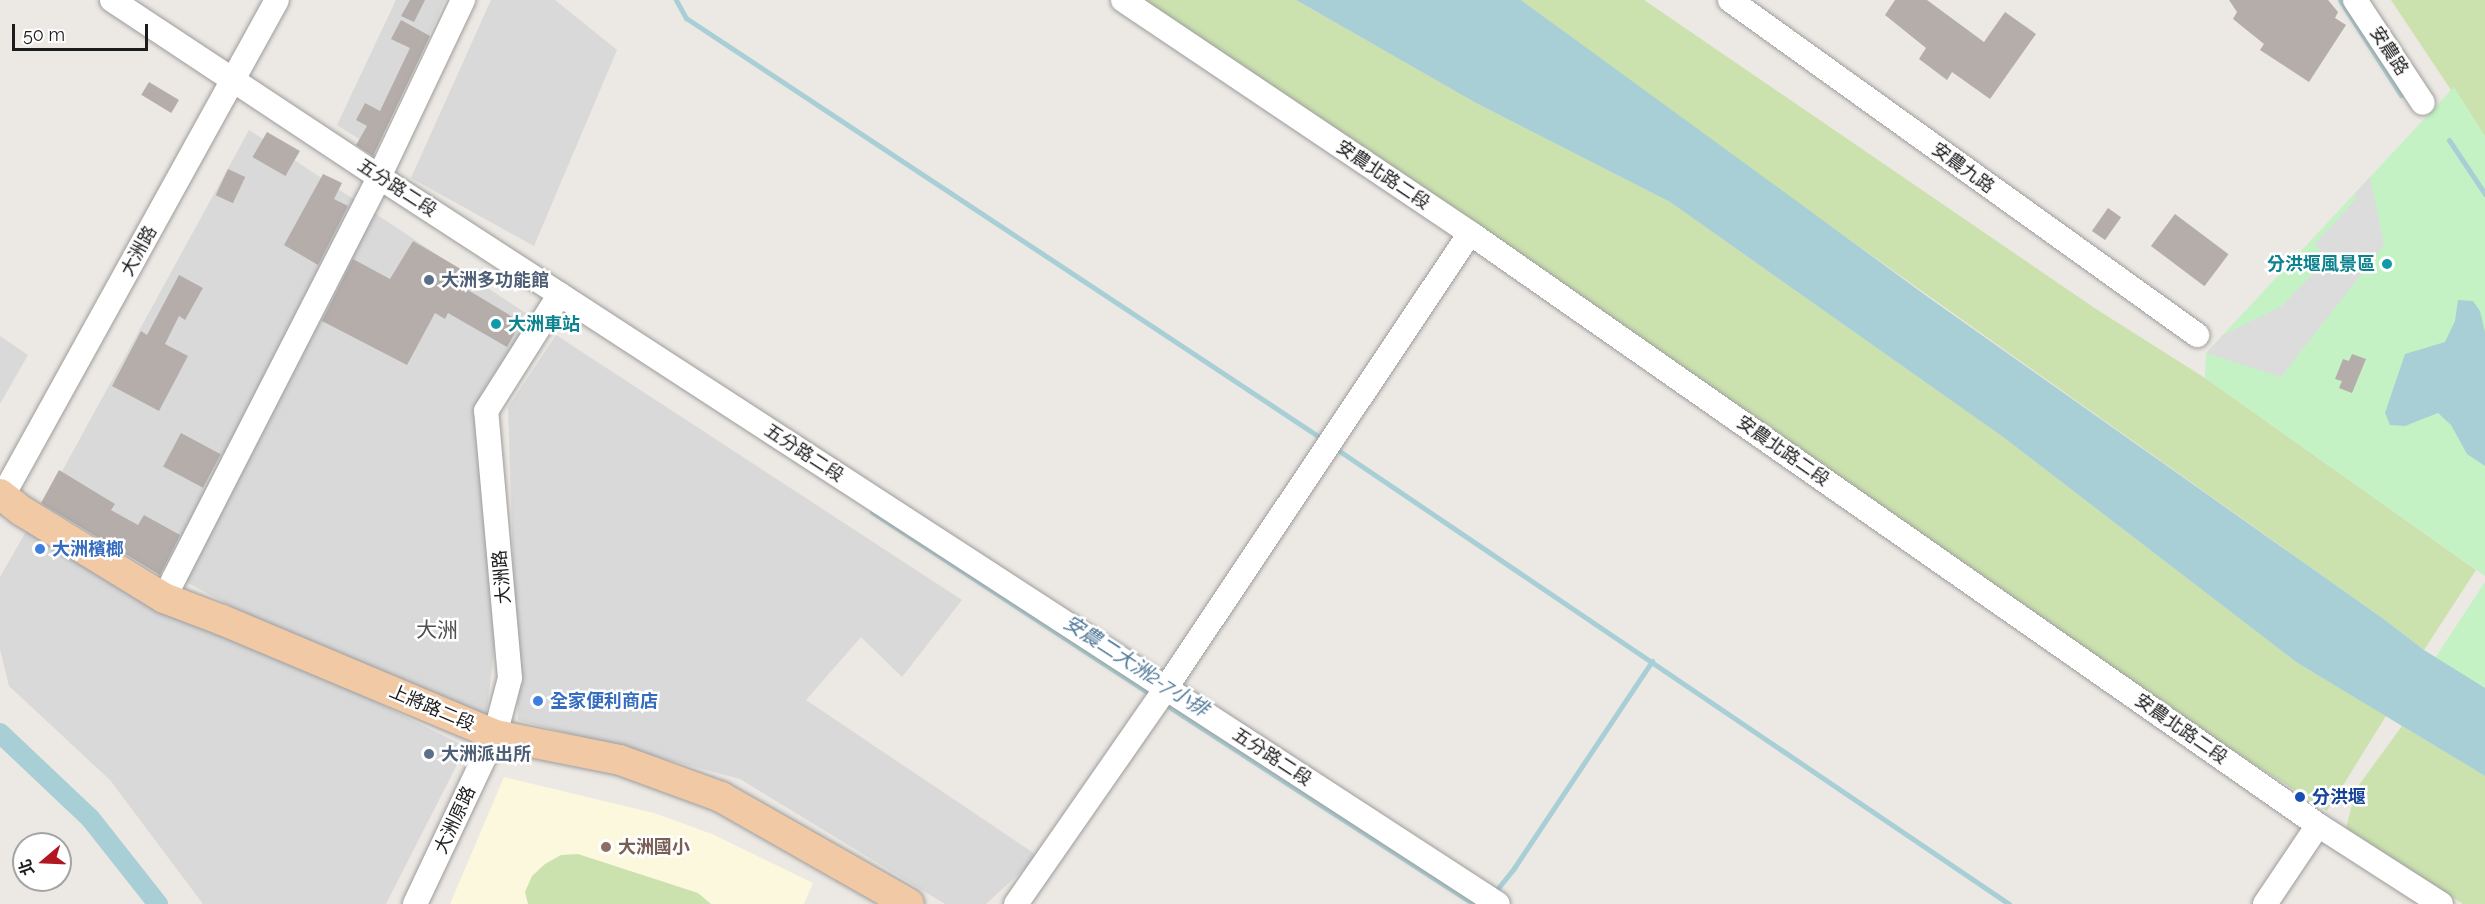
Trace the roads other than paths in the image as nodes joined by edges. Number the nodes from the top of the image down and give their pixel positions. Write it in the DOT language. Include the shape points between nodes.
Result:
graph roads {
  1 [pos="112,0"];
  2 [pos="277,0"];
  3 [pos="464,0"];
  4 [pos="1123,0"];
  5 [pos="1730,0"];
  6 [pos="2355,0"];
  7 [pos="234,79"];
  8 [pos="2423,103"];
  9 [pos="379,177"];
  10 [pos="1470,233"];
  11 [pos="560,294"];
  12 [pos="2197,335"];
  13 [pos="1,497"];
  14 [pos="164,598"];
  15 [pos="1166,688"];
  16 [pos="495,735"];
  17 [pos="2319,825"];
  18 [pos="415,904"];
  19 [pos="909,904"];
  20 [pos="1016,904"];
  21 [pos="1498,904"];
  22 [pos="2265,904"];
  23 [pos="2441,904"];
  1 -- 7 [label="street, 五分路二段"];
  2 -- 7 [label="street, 大洲路"];
  3 -- 9 [label="street"];
  4 -- 10 [label="street, 安農北路二段"];
  5 -- 12 [label="street, 安農九路"];
  6 -- 8 [label="street, 安農路"];
  7 -- 9 [label="street, 五分路二段"];
  7 -- 13 [label="street, 大洲路"];
  9 -- 11 [label="street, 五分路二段"];
  9 -- 14 [label="street"];
  10 -- 15 [label="street"];
  10 -- 17 [label="street, 安農北路二段"];
  11 -- 15 [label="street, 五分路二段"];
  11 -- 16 [label="street, 大洲路" via="486,411 510,678"];
  13 -- 14 [label="main road, 上將路二段"];
  14 -- 16 [label="main road, 上將路二段"];
  15 -- 20 [label="street"];
  15 -- 21 [label="street, 五分路二段"];
  16 -- 18 [label="street, 大洲原路"];
  16 -- 19 [label="main road, 上將路二段" via="620,760 721,797"];
  17 -- 22 [label="street"];
  17 -- 23 [label="street, 安農北路二段"];
}
